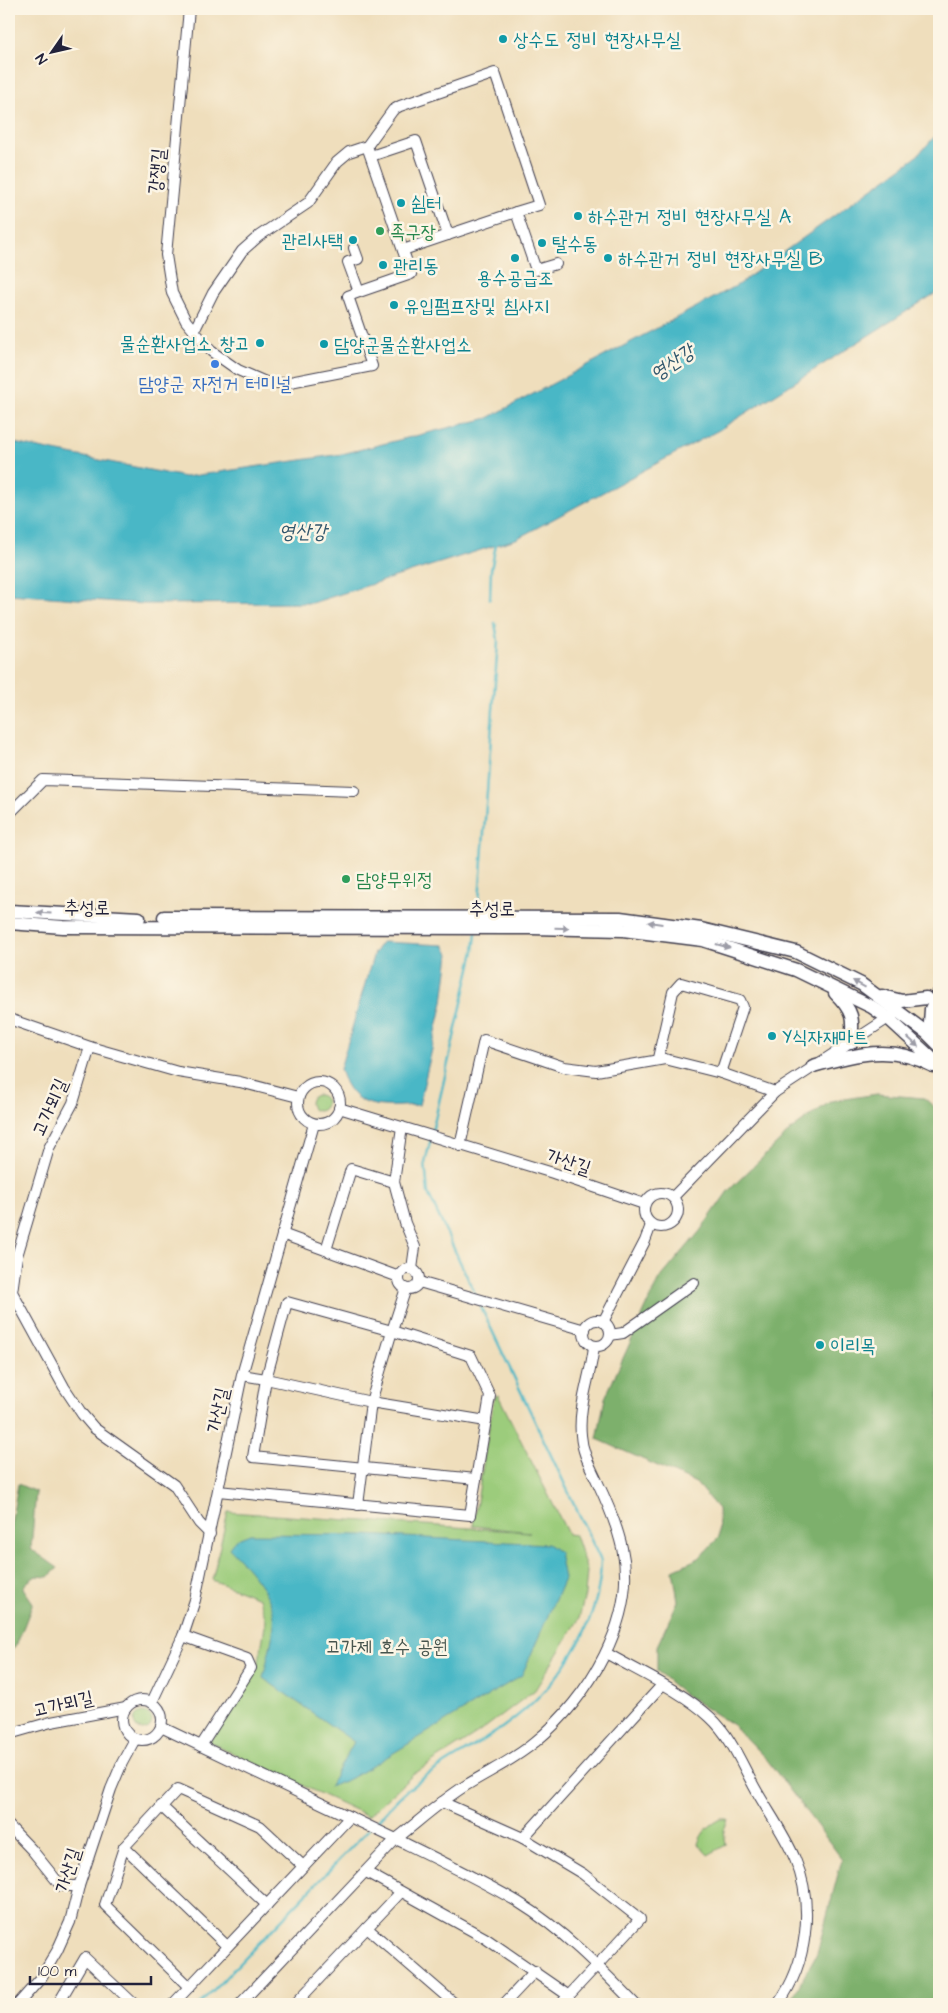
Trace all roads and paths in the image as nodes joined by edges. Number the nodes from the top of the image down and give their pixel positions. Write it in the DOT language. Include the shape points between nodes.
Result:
graph roads {
  1 [pos="189,9"];
  2 [pos="369,151"];
  3 [pos="516,212"];
  4 [pos="448,235"];
  5 [pos="354,248"];
  6 [pos="403,250"];
  7 [pos="556,264"];
  8 [pos="359,292"];
  9 [pos="194,331"];
  10 [pos="354,791"];
  11 [pos="9,814"];
  12 [pos="9,911"];
  13 [pos="460,922"];
  14 [pos="497,922"];
  15 [pos="9,923"];
  16 [pos="828,986"];
  17 [pos="939,992"];
  18 [pos="875,994"];
  19 [pos="926,998"];
  20 [pos="893,1015"];
  21 [pos="9,1020"];
  22 [pos="939,1034"];
  23 [pos="851,1043"];
  24 [pos="939,1045"];
  25 [pos="90,1047"];
  26 [pos="658,1058"];
  27 [pos="939,1065"];
  28 [pos="813,1066"];
  29 [pos="939,1069"];
  30 [pos="721,1073"];
  31 [pos="775,1092"];
  32 [pos="298,1097"];
  33 [pos="339,1108"];
  34 [pos="314,1124"];
  35 [pos="402,1127"];
  36 [pos="460,1146"];
  37 [pos="394,1182"];
  38 [pos="673,1197"];
  39 [pos="644,1204"];
  40 [pos="652,1225"];
  41 [pos="282,1234"];
  42 [pos="326,1250"];
  43 [pos="13,1256"];
  44 [pos="412,1269"];
  45 [pos="399,1277"];
  46 [pos="419,1282"];
  47 [pos="694,1283"];
  48 [pos="406,1288"];
  49 [pos="603,1322"];
  50 [pos="585,1330"];
  51 [pos="392,1331"];
  52 [pos="610,1335"];
  53 [pos="594,1346"];
  54 [pos="242,1375"];
  55 [pos="266,1379"];
  56 [pos="371,1402"];
  57 [pos="486,1421"];
  58 [pos="363,1468"];
  59 [pos="476,1479"];
  60 [pos="218,1491"];
  61 [pos="358,1505"];
  62 [pos="210,1534"];
  63 [pos="183,1636"];
  64 [pos="606,1653"];
  65 [pos="662,1685"];
  66 [pos="152,1702"];
  67 [pos="126,1708"];
  68 [pos="161,1727"];
  69 [pos="9,1736"];
  70 [pos="135,1738"];
  71 [pos="201,1746"];
  72 [pos="442,1802"];
  73 [pos="161,1806"];
  74 [pos="353,1819"];
  75 [pos="9,1826"];
  76 [pos="392,1837"];
  77 [pos="523,1838"];
  78 [pos="124,1846"];
  79 [pos="303,1866"];
  80 [pos="366,1872"];
  81 [pos="79,1886"];
  82 [pos="400,1893"];
  83 [pos="267,1905"];
  84 [pos="368,1928"];
  85 [pos="227,1946"];
  86 [pos="598,1966"];
  87 [pos="535,1971"];
  88 [pos="189,1987"];
  89 [pos="568,1996"];
  90 [pos="301,2002"];
  91 [pos="18,2004"];
  92 [pos="58,2004"];
  93 [pos="134,2004"];
  94 [pos="173,2004"];
  95 [pos="240,2004"];
  96 [pos="455,2004"];
  97 [pos="504,2004"];
  98 [pos="561,2004"];
  99 [pos="635,2004"];
  100 [pos="778,2004"];
  1 -- 9 [label="street, 강쟁길" via="166,255 172,293"];
  2 -- 3 [label="street" via="394,110 400,106 496,73 539,204"];
  2 -- 4 [label="street" via="416,141"];
  2 -- 6 [label="street"];
  2 -- 9 [label="street" via="349,152 337,162 308,203 242,251 213,293"];
  3 -- 4 [label="street"];
  3 -- 7 [label="street" via="536,270"];
  4 -- 6 [label="street"];
  5 -- 8 [label="street" via="358,258 348,262"];
  6 -- 8 [label="street" via="411,274"];
  8 -- 9 [label="street, 강쟁길" via="348,296 372,366 268,384 220,358"];
  10 -- 11 [label="street" via="43,780"];
  13 -- 12 [label="main road, 추성로, one-way" via="131,918"];
  13 -- 14 [label="main road, 추성로"];
  13 -- 15 [label="main road, 추성로" via="63,927"];
  14 -- 16 [label="main road, 추성로, one-way" via="623,930 703,940 796,970"];
  18 -- 14 [label="main road, 추성로, one-way" via="862,984 796,952 701,929 620,918"];
  16 -- 20 [label="main road, 추성로"];
  16 -- 23 [label="main road" via="847,1004 852,1017"];
  17 -- 19 [label="street"];
  17 -- 22 [label="main road" via="931,1009 930,1023"];
  18 -- 19 [label="main road" via="902,1001"];
  18 -- 20 [label="main road, 추성로"];
  19 -- 20 [label="street" via="910,1003"];
  20 -- 23 [label="street"];
  20 -- 24 [label="main road, 추성로"];
  20 -- 27 [label="main road, 추성로, one-way"];
  21 -- 25 [label="street"];
  23 -- 28 [label="street"];
  25 -- 32 [label="street" via="178,1072 240,1082"];
  25 -- 43 [label="street, 고가뫼길" via="73,1103 49,1148"];
  26 -- 30 [label="street"];
  26 -- 30 [label="street" via="673,992 681,983 740,1000 743,1007"];
  26 -- 36 [label="street" via="596,1070 564,1067 484,1040"];
  28 -- 29 [label="main road" via="858,1053 882,1053 919,1058"];
  28 -- 31 [label="street"];
  30 -- 31 [label="street"];
  31 -- 38 [label="street"];
  32 -- 33 [label="street" via="306,1087 324,1083 335,1090"];
  32 -- 34 [label="street" via="302,1117"];
  33 -- 34 [label="street" via="327,1123"];
  33 -- 35 [label="street, 가산길"];
  34 -- 41 [label="street, 가산길"];
  35 -- 36 [label="street, 가산길"];
  35 -- 37 [label="street"];
  36 -- 39 [label="street, 가산길"];
  37 -- 42 [label="street" via="350,1169"];
  37 -- 44 [label="street" via="415,1247"];
  38 -- 39 [label="street" via="656,1193"];
  38 -- 40 [label="street" via="678,1207 673,1223 662,1227"];
  39 -- 40 [label="street" via="644,1216"];
  40 -- 49 [label="street"];
  41 -- 42 [label="street"];
  41 -- 54 [label="street, 가산길"];
  42 -- 45 [label="street"];
  43 -- 62 [label="street, 고가뫼길" via="12,1292 82,1414 94,1428 174,1485"];
  44 -- 45 [label="street" via="405,1269"];
  44 -- 46 [label="street" via="417,1273"];
  45 -- 48 [label="street" via="400,1284"];
  46 -- 48 [label="street" via="414,1288"];
  46 -- 50 [label="street"];
  47 -- 52 [label="street" via="623,1333"];
  48 -- 51 [label="street"];
  49 -- 50 [label="street" via="592,1322"];
  49 -- 52 [label="street" via="609,1327"];
  50 -- 53 [label="street" via="585,1338"];
  51 -- 55 [label="street" via="287,1302"];
  51 -- 56 [label="street"];
  51 -- 57 [label="street" via="472,1356 490,1396"];
  52 -- 53 [label="street" via="607,1343"];
  53 -- 64 [label="street" via="580,1417 581,1437 585,1457 610,1512 626,1564 617,1628"];
  54 -- 55 [label="street"];
  54 -- 60 [label="street, 가산길"];
  55 -- 56 [label="street"];
  55 -- 58 [label="street" via="253,1457"];
  56 -- 57 [label="street"];
  56 -- 58 [label="street"];
  57 -- 59 [label="street"];
  58 -- 59 [label="street"];
  58 -- 61 [label="street"];
  59 -- 61 [label="street" via="470,1515"];
  60 -- 61 [label="street"];
  60 -- 62 [label="street, 가산길"];
  62 -- 63 [label="street, 가산길"];
  63 -- 66 [label="street, 가산길"];
  63 -- 71 [label="street" via="247,1659 251,1668"];
  64 -- 65 [label="street"];
  64 -- 72 [label="street" via="583,1690 537,1741"];
  65 -- 77 [label="street"];
  65 -- 100 [label="street" via="709,1716 726,1734 796,1860 805,1892 806,1935 786,1994"];
  66 -- 67 [label="street" via="135,1701"];
  66 -- 68 [label="street" via="162,1716"];
  67 -- 69 [label="street, 고가뫼길" via="51,1722"];
  67 -- 70 [label="street" via="123,1725"];
  68 -- 70 [label="street" via="154,1737"];
  68 -- 71 [label="street"];
  70 -- 81 [label="street, 가산길" via="112,1789"];
  71 -- 74 [label="street"];
  72 -- 76 [label="street"];
  72 -- 77 [label="street"];
  73 -- 78 [label="street"];
  73 -- 79 [label="street" via="178,1789 260,1826"];
  73 -- 83 [label="street"];
  74 -- 76 [label="street"];
  74 -- 79 [label="street"];
  75 -- 81 [label="street" via="61,1886"];
  76 -- 80 [label="street"];
  76 -- 86 [label="street" via="519,1903"];
  77 -- 86 [label="street" via="583,1874 640,1919"];
  78 -- 85 [label="street"];
  78 -- 88 [label="street" via="104,1906"];
  79 -- 83 [label="street"];
  80 -- 82 [label="street"];
  80 -- 95 [label="street"];
  81 -- 91 [label="street, 가산길" via="70,1922 57,1951 41,1978"];
  82 -- 84 [label="street"];
  82 -- 87 [label="street" via="485,1938"];
  83 -- 85 [label="street"];
  84 -- 90 [label="street"];
  84 -- 96 [label="street"];
  85 -- 88 [label="street"];
  86 -- 89 [label="street"];
  86 -- 99 [label="street"];
  87 -- 89 [label="street"];
  87 -- 97 [label="street"];
  88 -- 94 [label="street"];
  89 -- 98 [label="street"];
  92 -- 93 [label="street" via="86,1958"];
}
